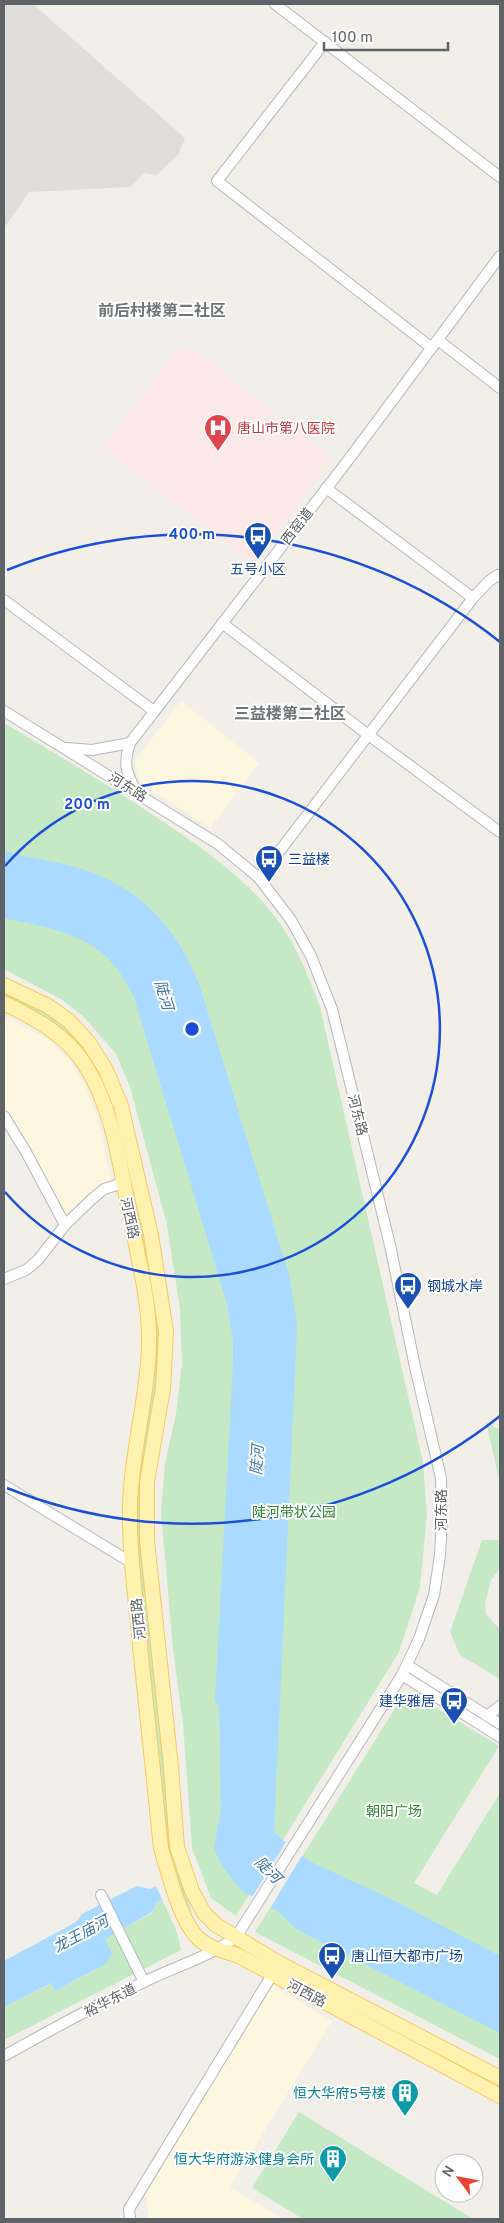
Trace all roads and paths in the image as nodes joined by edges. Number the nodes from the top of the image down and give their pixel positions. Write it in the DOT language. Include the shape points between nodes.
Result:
graph roads {
  1 [pos="275,4"];
  2 [pos="325,42"];
  3 [pos="500,177"];
  4 [pos="500,256"];
  5 [pos="435,344"];
  6 [pos="500,388"];
  7 [pos="326,488"];
  8 [pos="500,575"];
  9 [pos="473,598"];
  10 [pos="4,600"];
  11 [pos="222,623"];
  12 [pos="154,710"];
  13 [pos="4,711"];
  14 [pos="367,734"];
  15 [pos="130,743"];
  16 [pos="66,748"];
  17 [pos="137,792"];
  18 [pos="500,832"];
  19 [pos="259,878"];
  20 [pos="4,985"];
  21 [pos="4,1003"];
  22 [pos="4,1116"];
  23 [pos="137,1177"];
  24 [pos="123,1183"];
  25 [pos="65,1225"];
  26 [pos="4,1279"];
  27 [pos="4,1485"];
  28 [pos="132,1563"];
  29 [pos="407,1665"];
  30 [pos="402,1675"];
  31 [pos="500,1706"];
  32 [pos="487,1716"];
  33 [pos="500,1724"];
  34 [pos="500,1737"];
  35 [pos="101,1895"];
  36 [pos="248,1920"];
  37 [pos="236,1937"];
  38 [pos="219,1949"];
  39 [pos="272,1974"];
  40 [pos="144,1982"];
  41 [pos="4,2056"];
  42 [pos="500,2078"];
  43 [pos="500,2096"];
  44 [pos="130,2219"];
  1 -- 2 [label="street"];
  2 -- 3 [label="street"];
  2 -- 5 [label="street" via="217,181"];
  4 -- 5 [label="street, 西窑道"];
  5 -- 6 [label="street"];
  5 -- 7 [label="street, 西窑道"];
  7 -- 9 [label="street"];
  7 -- 11 [label="street, 西窑道"];
  8 -- 9 [label="street" via="489,581"];
  9 -- 14 [label="street"];
  10 -- 12 [label="street"];
  11 -- 12 [label="street, 西窑道"];
  11 -- 14 [label="street"];
  12 -- 15 [label="street, 西窑道"];
  13 -- 16 [label="street, 河东路"];
  14 -- 18 [label="street"];
  14 -- 19 [label="street"];
  15 -- 16 [label="street" via="92,750"];
  15 -- 17 [label="street" via="125,758 126,770"];
  16 -- 17 [label="street, 河东路"];
  17 -- 19 [label="street, 河东路" via="218,844"];
  19 -- 29 [label="street, 河东路" via="291,920 311,956 332,1009 390,1245 441,1478 442,1519 434,1595"];
  20 -- 23 [label="main road, 河西路" via="69,1020 89,1043 106,1070 121,1106"];
  21 -- 24 [label="main road, 河西路" via="35,1019 68,1043 86,1065 102,1100"];
  22 -- 25 [label="street"];
  23 -- 24 [label="main road"];
  23 -- 37 [label="main road, 河西路" via="151,1235 166,1332 164,1388 147,1482 147,1541 177,1847 192,1892 204,1913"];
  24 -- 25 [label="street" via="104,1190"];
  24 -- 28 [label="main road, 河西路" via="142,1276 149,1343 146,1385 133,1461 130,1506"];
  25 -- 26 [label="street" via="38,1260 26,1270"];
  27 -- 28 [label="street"];
  28 -- 38 [label="main road, 河西路" via="161,1848 170,1880 197,1938"];
  29 -- 30 [label="street, 河东路"];
  29 -- 32 [label="street"];
  30 -- 34 [label="street"];
  30 -- 36 [label="street, 河东路"];
  31 -- 32 [label="street"];
  32 -- 33 [label="street"];
  35 -- 40 [label="street"];
  36 -- 37 [label="street, 裕华东道"];
  37 -- 38 [label="street, 裕华东道"];
  37 -- 42 [label="main road, 河西路" via="279,1963"];
  38 -- 39 [label="main road, 河西路"];
  38 -- 40 [label="street, 裕华东道"];
  39 -- 43 [label="main road, 河西路"];
  39 -- 44 [label="street" via="129,2209"];
  40 -- 41 [label="street, 裕华东道"];
}
